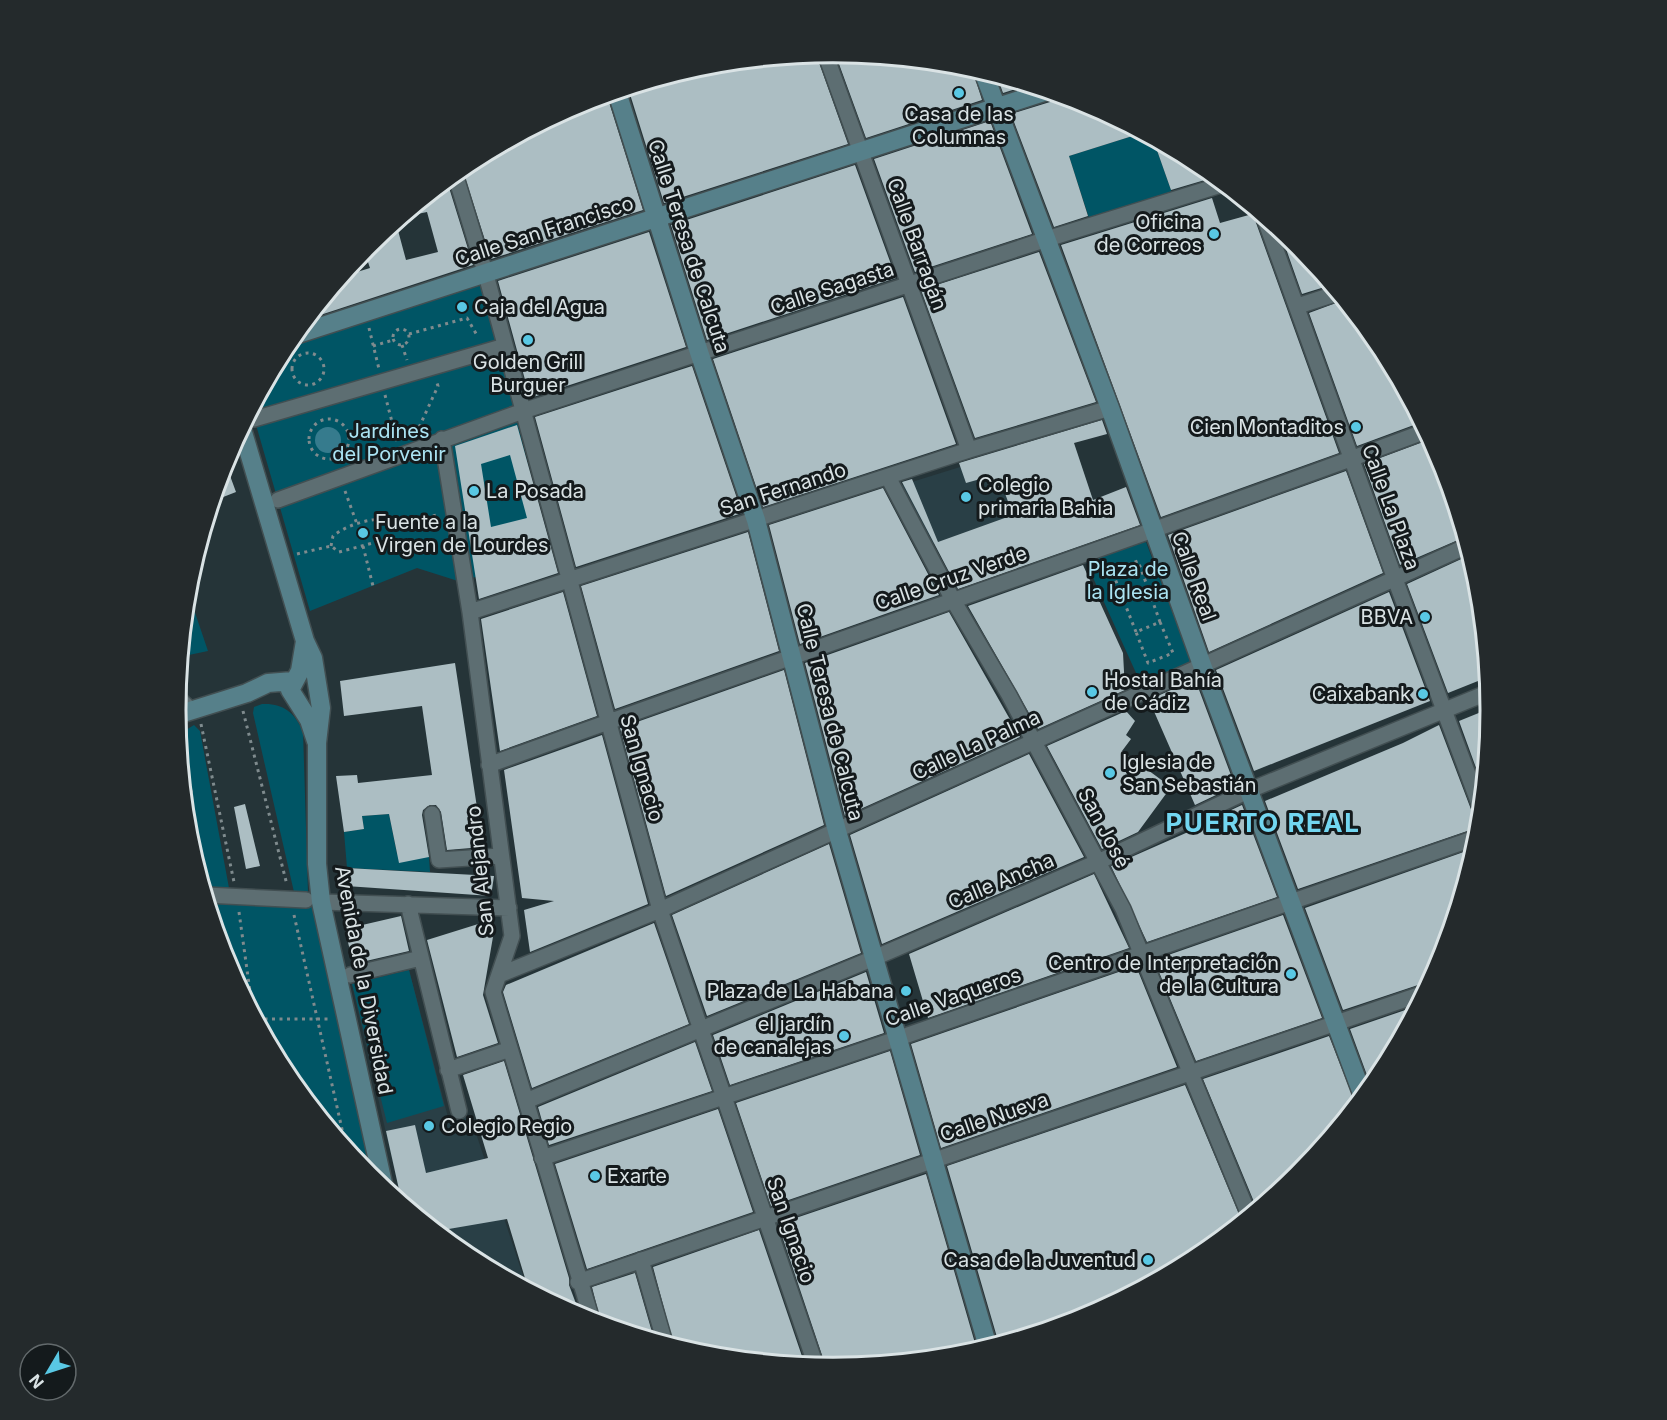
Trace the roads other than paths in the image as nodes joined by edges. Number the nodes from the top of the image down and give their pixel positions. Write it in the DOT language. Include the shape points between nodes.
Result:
graph roads {
  1 [pos="829,63"];
  2 [pos="987,82"];
  3 [pos="1034,95"];
  4 [pos="619,100"];
  5 [pos="997,106"];
  6 [pos="860,151"];
  7 [pos="458,184"];
  8 [pos="1214,187"];
  9 [pos="656,219"];
  10 [pos="1270,234"];
  11 [pos="1047,239"];
  12 [pos="486,274"];
  13 [pos="911,285"];
  14 [pos="1330,296"];
  15 [pos="1298,306"];
  16 [pos="311,329"];
  17 [pos="505,346"];
  18 [pos="699,352"];
  19 [pos="1110,408"];
  20 [pos="523,411"];
  21 [pos="254,422"];
  22 [pos="250,431"];
  23 [pos="1418,434"];
  24 [pos="442,439"];
  25 [pos="969,450"];
  26 [pos="1351,459"];
  27 [pos="888,477"];
  28 [pos="278,500"];
  29 [pos="756,520"];
  30 [pos="1154,531"];
  31 [pos="1460,549"];
  32 [pos="1395,579"];
  33 [pos="568,581"];
  34 [pos="953,600"];
  35 [pos="470,612"];
  36 [pos="305,641"];
  37 [pos="792,656"];
  38 [pos="1202,665"];
  39 [pos="317,687"];
  40 [pos="294,689"];
  41 [pos="1480,696"];
  42 [pos="186,706"];
  43 [pos="1445,711"];
  44 [pos="607,722"];
  45 [pos="317,743"];
  46 [pos="1034,744"];
  47 [pos="489,765"];
  48 [pos="1250,790"];
  49 [pos="1475,793"];
  50 [pos="432,814"];
  51 [pos="837,831"];
  52 [pos="1467,841"];
  53 [pos="500,856"];
  54 [pos="1100,861"];
  55 [pos="214,895"];
  56 [pos="314,901"];
  57 [pos="1291,903"];
  58 [pos="408,904"];
  59 [pos="509,908"];
  60 [pos="660,910"];
  61 [pos="1144,953"];
  62 [pos="421,958"];
  63 [pos="874,958"];
  64 [pos="350,975"];
  65 [pos="498,975"];
  66 [pos="1414,997"];
  67 [pos="1337,1024"];
  68 [pos="700,1030"];
  69 [pos="899,1038"];
  70 [pos="510,1049"];
  71 [pos="448,1071"];
  72 [pos="1192,1072"];
  73 [pos="1359,1086"];
  74 [pos="723,1096"];
  75 [pos="526,1101"];
  76 [pos="459,1111"];
  77 [pos="542,1158"];
  78 [pos="933,1160"];
  79 [pos="380,1170"];
  80 [pos="1246,1207"];
  81 [pos="764,1217"];
  82 [pos="641,1260"];
  83 [pos="578,1282"];
  84 [pos="588,1309"];
  85 [pos="662,1334"];
  86 [pos="986,1339"];
  87 [pos="813,1357"];
  1 -- 6 [label="street, Calle Barragán"];
  2 -- 5 [label="street, Calle Real"];
  3 -- 5 [label="street, Calle San Francisco"];
  4 -- 9 [label="street, Calle Teresa de Calcuta"];
  5 -- 6 [label="street, Calle San Francisco"];
  5 -- 11 [label="street, Calle Real"];
  6 -- 9 [label="street, Calle San Francisco"];
  6 -- 13 [label="street, Calle Barragán"];
  7 -- 12 [label="street, San Ignacio"];
  8 -- 11 [label="street, Calle Sagasta"];
  9 -- 12 [label="street, Calle San Francisco"];
  9 -- 18 [label="street, Calle Teresa de Calcuta"];
  10 -- 15 [label="street, Calle La Plaza"];
  11 -- 13 [label="street, Calle Sagasta"];
  11 -- 19 [label="street, Calle Real"];
  12 -- 16 [label="street, Calle San Francisco"];
  12 -- 17 [label="street, San Ignacio"];
  13 -- 18 [label="street, Calle Sagasta"];
  13 -- 25 [label="street, Calle Barragán"];
  14 -- 15 [label="street"];
  15 -- 26 [label="street, Calle La Plaza"];
  17 -- 20 [label="street, San Ignacio"];
  17 -- 21 [label="street"];
  18 -- 20 [label="street, Calle Sagasta"];
  18 -- 29 [label="street, Calle Teresa de Calcuta"];
  19 -- 25 [label="street, San Fernando"];
  19 -- 30 [label="street, Calle Real"];
  20 -- 24 [label="street, Calle Sagasta"];
  20 -- 33 [label="street, San Ignacio"];
  22 -- 36 [label="street, Avenida de la Diversidad"];
  23 -- 26 [label="street, Calle Cruz Verde"];
  24 -- 28 [label="street, Calle Sagasta"];
  24 -- 35 [label="street, San Alejandro"];
  25 -- 27 [label="street, San Fernando"];
  26 -- 30 [label="street, Calle Cruz Verde"];
  26 -- 32 [label="street, Calle La Plaza"];
  27 -- 29 [label="street, San Fernando"];
  27 -- 34 [label="street, San José"];
  29 -- 33 [label="street, San Fernando"];
  29 -- 37 [label="street, Calle Teresa de Calcuta"];
  30 -- 34 [label="street, Calle Cruz Verde"];
  30 -- 38 [label="street, Calle Real"];
  31 -- 32 [label="street, Calle La Palma"];
  32 -- 38 [label="street, Calle La Palma"];
  32 -- 43 [label="street, Calle La Plaza"];
  33 -- 35 [label="street, San Fernando"];
  33 -- 44 [label="street, San Ignacio"];
  34 -- 37 [label="street, Calle Cruz Verde"];
  34 -- 46 [label="street, San José"];
  35 -- 47 [label="street, San Alejandro"];
  36 -- 39 [label="street, Avenida de la Diversidad" via="313,658"];
  36 -- 40 [label="street, Avenida de la Diversidad"];
  37 -- 44 [label="street, Calle Cruz Verde"];
  37 -- 51 [label="street, Calle Teresa de Calcuta"];
  38 -- 46 [label="street, Calle La Palma" via="1090,714"];
  38 -- 48 [label="street, Calle Real"];
  39 -- 40 [label="street" via="309,675"];
  39 -- 40 [label="street" via="310,701"];
  39 -- 45 [label="street, Avenida de la Diversidad" via="321,723"];
  40 -- 42 [label="street" via="268,683 247,693"];
  40 -- 45 [label="street, Avenida de la Diversidad"];
  41 -- 43 [label="street, Calle Ancha"];
  43 -- 48 [label="street, Calle Ancha"];
  43 -- 49 [label="street, Calle La Plaza"];
  44 -- 47 [label="street, Calle Cruz Verde"];
  44 -- 60 [label="street, San Ignacio"];
  45 -- 56 [label="street, Avenida de la Diversidad"];
  46 -- 51 [label="street, Calle La Palma"];
  46 -- 54 [label="street, San José"];
  47 -- 53 [label="street, San Alejandro"];
  48 -- 54 [label="street, Calle Ancha"];
  48 -- 57 [label="street, Calle Real"];
  50 -- 53 [label="street" via="439,860"];
  51 -- 60 [label="street, Calle La Palma"];
  51 -- 63 [label="street, Calle Teresa de Calcuta"];
  52 -- 57 [label="street, Calle Vaqueros"];
  53 -- 59 [label="street, San Alejandro"];
  54 -- 61 [label="street, San José"];
  54 -- 63 [label="street, Calle Ancha"];
  55 -- 56 [label="street"];
  56 -- 58 [label="street"];
  56 -- 79 [label="street, Avenida de la Diversidad"];
  57 -- 61 [label="street, Calle Vaqueros"];
  57 -- 67 [label="street, Calle Real"];
  58 -- 59 [label="street"];
  58 -- 62 [label="street"];
  59 -- 65 [label="street, San Alejandro" via="512,936"];
  60 -- 65 [label="street, Calle La Palma"];
  60 -- 68 [label="street, San Ignacio"];
  61 -- 69 [label="street, Calle Vaqueros"];
  61 -- 72 [label="street, San José"];
  62 -- 64 [label="street"];
  62 -- 71 [label="street"];
  63 -- 68 [label="street, Calle Ancha"];
  63 -- 69 [label="street, Calle Teresa de Calcuta"];
  65 -- 70 [label="street, San Alejandro" via="493,992"];
  66 -- 67 [label="street, Calle Nueva"];
  67 -- 72 [label="street, Calle Nueva"];
  67 -- 73 [label="street, Calle Real"];
  68 -- 74 [label="street, San Ignacio"];
  68 -- 75 [label="street, Calle Ancha"];
  69 -- 74 [label="street, Calle Vaqueros"];
  69 -- 78 [label="street, Calle Teresa de Calcuta"];
  70 -- 71 [label="street"];
  70 -- 75 [label="street, San Alejandro"];
  71 -- 76 [label="street"];
  72 -- 78 [label="street, Calle Nueva"];
  72 -- 80 [label="street, San José"];
  74 -- 77 [label="street, Calle Vaqueros"];
  74 -- 81 [label="street, San Ignacio"];
  75 -- 77 [label="street, San Alejandro"];
  77 -- 83 [label="street, San Alejandro"];
  78 -- 81 [label="street, Calle Nueva"];
  78 -- 86 [label="street, Calle Teresa de Calcuta"];
  81 -- 82 [label="street, Calle Nueva"];
  81 -- 87 [label="street, San Ignacio"];
  82 -- 83 [label="street, Calle Nueva"];
  82 -- 85 [label="street"];
  83 -- 84 [label="street, San Alejandro"];
}
